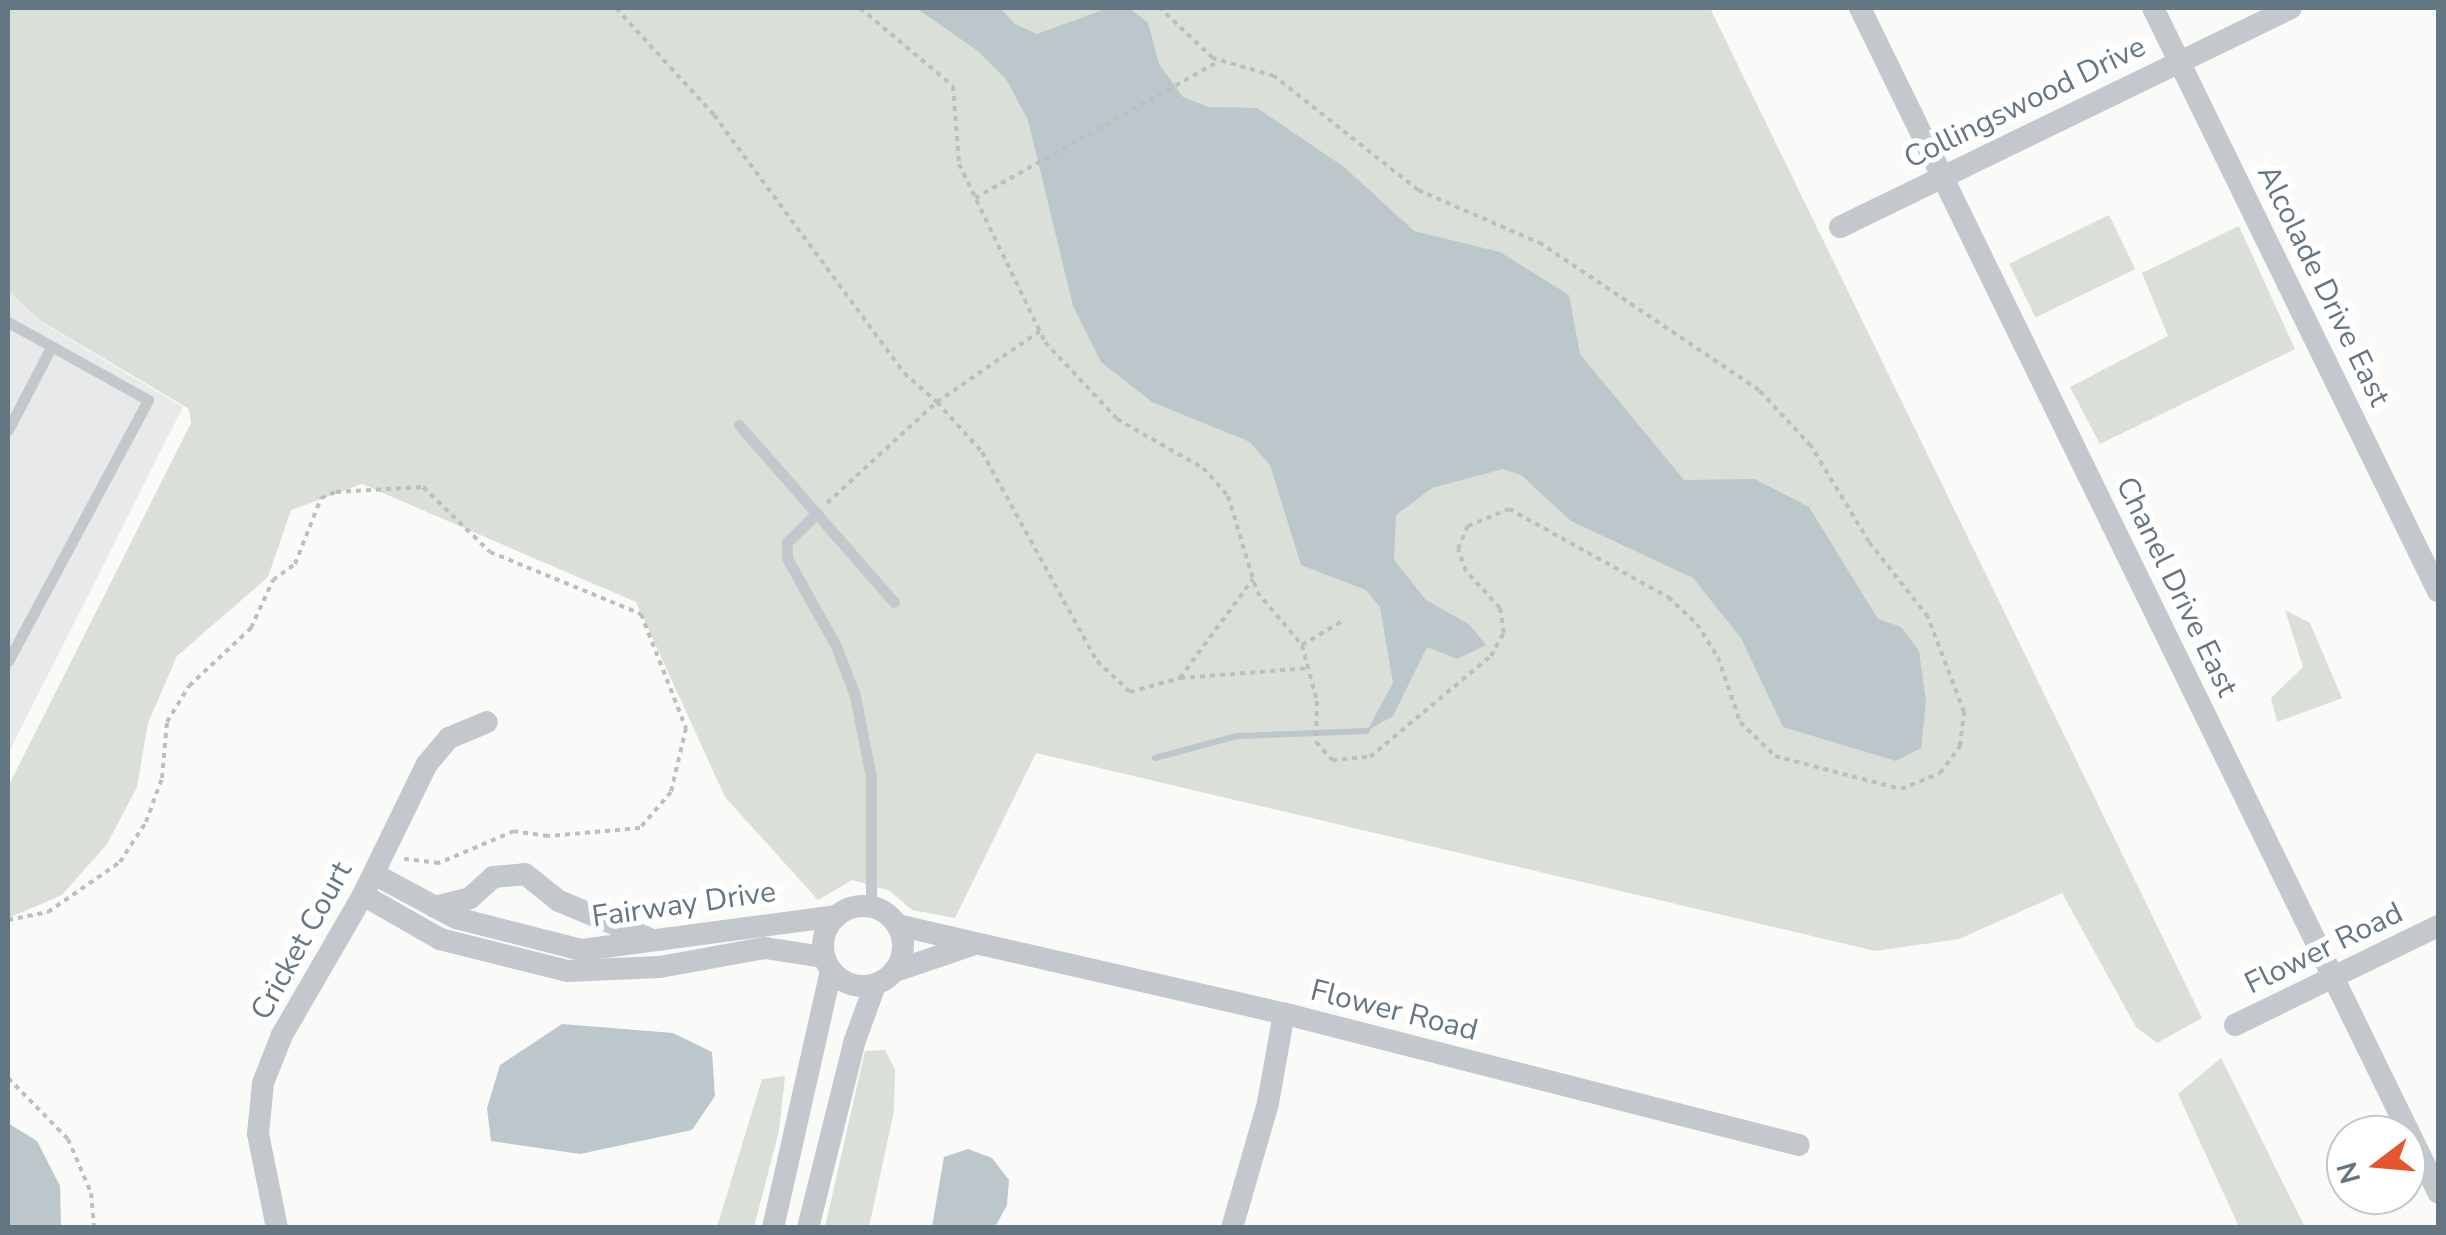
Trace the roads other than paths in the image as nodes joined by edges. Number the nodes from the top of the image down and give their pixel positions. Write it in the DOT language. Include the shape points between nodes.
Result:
graph roads {
  1 [pos="1860,8"];
  2 [pos="2153,8"];
  3 [pos="2291,8"];
  4 [pos="2179,61"];
  5 [pos="1943,177"];
  6 [pos="1840,228"];
  7 [pos="8,322"];
  8 [pos="51,347"];
  9 [pos="740,425"];
  10 [pos="8,430"];
  11 [pos="816,513"];
  12 [pos="2438,591"];
  13 [pos="894,602"];
  14 [pos="8,661"];
  15 [pos="486,722"];
  16 [pos="369,885"];
  17 [pos="470,898"];
  18 [pos="871,906"];
  19 [pos="435,907"];
  20 [pos="836,916"];
  21 [pos="474,924"];
  22 [pos="897,925"];
  23 [pos="2438,926"];
  24 [pos="657,940"];
  25 [pos="972,945"];
  26 [pos="467,948"];
  27 [pos="828,964"];
  28 [pos="895,971"];
  29 [pos="2333,976"];
  30 [pos="875,985"];
  31 [pos="1284,1014"];
  32 [pos="2235,1026"];
  33 [pos="1799,1146"];
  34 [pos="2438,1192"];
  35 [pos="277,1228"];
  36 [pos="773,1228"];
  37 [pos="808,1228"];
  38 [pos="1232,1228"];
  1 -- 5 [label="street, Chanel Drive East"];
  2 -- 4 [label="street, Alcolade Drive East"];
  3 -- 4 [label="street, Collingswood Drive"];
  4 -- 5 [label="street, Collingswood Drive"];
  4 -- 12 [label="street, Alcolade Drive East"];
  5 -- 6 [label="street, Collingswood Drive"];
  5 -- 29 [label="street, Chanel Drive East"];
  7 -- 8 [label="lane"];
  8 -- 10 [label="lane"];
  8 -- 14 [label="lane" via="148,400"];
  9 -- 11 [label="lane"];
  11 -- 13 [label="lane"];
  11 -- 18 [label="lane" via="787,542 786,558 856,696 870,777"];
  15 -- 16 [label="street, Cricket Court" via="449,738 427,764"];
  16 -- 19 [label="street, Fairway Drive"];
  16 -- 26 [label="street, Fairway Drive"];
  16 -- 35 [label="street, Cricket Court" via="282,1035 263,1083 258,1134"];
  17 -- 19 [label="street"];
  17 -- 21 [label="street"];
  17 -- 24 [label="street" via="494,878 525,874 559,901"];
  18 -- 20 [label="street"];
  18 -- 22 [label="street"];
  19 -- 21 [label="street, Fairway Drive"];
  20 -- 24 [label="street, Fairway Drive"];
  20 -- 27 [label="street" via="825,932"];
  21 -- 24 [label="street, Fairway Drive" via="582,950"];
  21 -- 26 [label="street"];
  22 -- 25 [label="street, Flower Road"];
  22 -- 28 [label="street" via="904,948"];
  23 -- 29 [label="street, Flower Road"];
  25 -- 28 [label="street, Flower Road"];
  25 -- 31 [label="street, Flower Road" via="1028,951"];
  26 -- 27 [label="street, Fairway Drive" via="536,967 594,972 766,948"];
  27 -- 30 [label="street" via="851,985"];
  27 -- 36 [label="street"];
  28 -- 30 [label="street"];
  29 -- 32 [label="street, Flower Road"];
  29 -- 34 [label="street, Chanel Drive East"];
  30 -- 37 [label="street" via="854,1042"];
  31 -- 33 [label="street, Flower Road"];
  31 -- 38 [label="street" via="1268,1103"];
}
